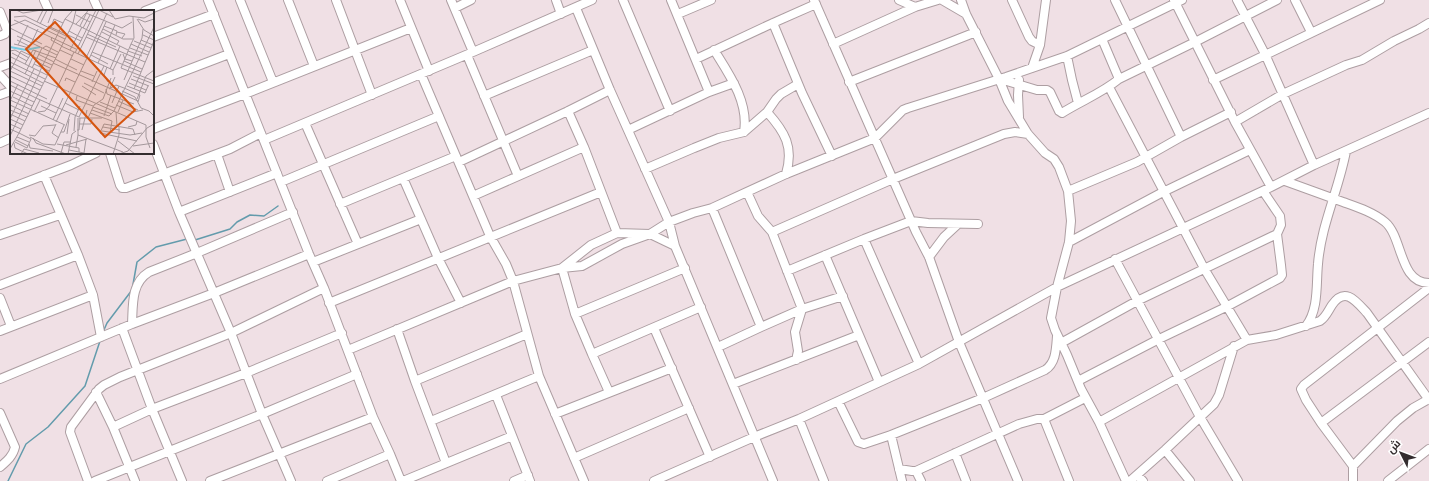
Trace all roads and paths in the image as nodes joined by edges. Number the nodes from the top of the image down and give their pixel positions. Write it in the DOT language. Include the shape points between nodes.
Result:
graph roads {
  1 [pos="44,0"];
  2 [pos="94,0"];
  3 [pos="173,0"];
  4 [pos="208,0"];
  5 [pos="240,0"];
  6 [pos="288,0"];
  7 [pos="336,0"];
  8 [pos="400,0"];
  9 [pos="451,0"];
  10 [pos="471,0"];
  11 [pos="556,0"];
  12 [pos="592,0"];
  13 [pos="623,0"];
  14 [pos="671,0"];
  15 [pos="711,0"];
  16 [pos="899,0"];
  17 [pos="938,0"];
  18 [pos="942,0"];
  19 [pos="961,0"];
  20 [pos="1012,0"];
  21 [pos="1046,0"];
  22 [pos="1115,0"];
  23 [pos="1237,0"];
  24 [pos="1277,0"];
  25 [pos="1295,0"];
  26 [pos="1380,0"];
  27 [pos="1178,1"];
  28 [pos="815,2"];
  29 [pos="915,7"];
  30 [pos="455,8"];
  31 [pos="576,8"];
  32 [pos="48,10"];
  33 [pos="99,10"];
  34 [pos="147,10"];
  35 [pos="0,12"];
  36 [pos="214,14"];
  37 [pos="561,14"];
  38 [pos="678,14"];
  39 [pos="966,14"];
  40 [pos="1245,16"];
  41 [pos="773,23"];
  42 [pos="1429,23"];
  43 [pos="1128,27"];
  44 [pos="411,28"];
  45 [pos="976,32"];
  46 [pos="1311,32"];
  47 [pos="0,36"];
  48 [pos="154,37"];
  49 [pos="1102,39"];
  50 [pos="1195,42"];
  51 [pos="833,44"];
  52 [pos="1040,45"];
  53 [pos="355,50"];
  54 [pos="593,50"];
  55 [pos="714,50"];
  56 [pos="470,53"];
  57 [pos="229,54"];
  58 [pos="1265,54"];
  59 [pos="1067,56"];
  60 [pos="696,60"];
  61 [pos="10,63"];
  62 [pos="314,66"];
  63 [pos="1146,66"];
  64 [pos="0,67"];
  65 [pos="1032,68"];
  66 [pos="425,72"];
  67 [pos="1020,72"];
  68 [pos="0,75"];
  69 [pos="1119,78"];
  70 [pos="999,79"];
  71 [pos="1214,80"];
  72 [pos="273,82"];
  73 [pos="850,82"];
  74 [pos="154,83"];
  75 [pos="734,83"];
  76 [pos="798,84"];
  77 [pos="1019,84"];
  78 [pos="10,86"];
  79 [pos="1109,87"];
  80 [pos="610,90"];
  81 [pos="10,91"];
  82 [pos="709,92"];
  83 [pos="245,94"];
  84 [pos="1283,94"];
  85 [pos="0,95"];
  86 [pos="372,95"];
  87 [pos="484,96"];
  88 [pos="1078,102"];
  89 [pos="568,111"];
  90 [pos="670,111"];
  91 [pos="767,112"];
  92 [pos="1230,112"];
  93 [pos="1429,113"];
  94 [pos="439,116"];
  95 [pos="1019,119"];
  96 [pos="1235,122"];
  97 [pos="305,123"];
  98 [pos="154,128"];
  99 [pos="628,130"];
  100 [pos="744,132"];
  101 [pos="1028,134"];
  102 [pos="263,137"];
  103 [pos="1181,137"];
  104 [pos="10,138"];
  105 [pos="875,138"];
  106 [pos="504,141"];
  107 [pos="0,143"];
  108 [pos="154,147"];
  109 [pos="584,147"];
  110 [pos="1250,150"];
  111 [pos="1346,151"];
  112 [pos="94,154"];
  113 [pos="110,154"];
  114 [pos="217,154"];
  115 [pos="832,156"];
  116 [pos="1145,158"];
  117 [pos="457,159"];
  118 [pos="323,164"];
  119 [pos="1314,165"];
  120 [pos="645,169"];
  121 [pos="277,173"];
  122 [pos="164,174"];
  123 [pos="786,174"];
  124 [pos="44,175"];
  125 [pos="518,176"];
  126 [pos="403,178"];
  127 [pos="893,179"];
  128 [pos="1285,181"];
  129 [pos="280,182"];
  130 [pos="1271,188"];
  131 [pos="1068,191"];
  132 [pos="1263,191"];
  133 [pos="0,192"];
  134 [pos="230,192"];
  135 [pos="601,192"];
  136 [pos="748,192"];
  137 [pos="1163,192"];
  138 [pos="473,196"];
  139 [pos="1334,198"];
  140 [pos="340,204"];
  141 [pos="712,208"];
  142 [pos="180,212"];
  143 [pos="293,212"];
  144 [pos="60,215"];
  145 [pos="421,219"];
  146 [pos="911,221"];
  147 [pos="669,222"];
  148 [pos="958,224"];
  149 [pos="978,224"];
  150 [pos="1184,228"];
  151 [pos="772,232"];
  152 [pos="617,233"];
  153 [pos="650,234"];
  154 [pos="1277,234"];
  155 [pos="0,235"];
  156 [pos="490,236"];
  157 [pos="864,238"];
  158 [pos="1069,242"];
  159 [pos="358,244"];
  160 [pos="675,246"];
  161 [pos="197,253"];
  162 [pos="78,254"];
  163 [pos="309,254"];
  164 [pos="825,255"];
  165 [pos="928,257"];
  166 [pos="438,258"];
  167 [pos="1115,259"];
  168 [pos="313,262"];
  169 [pos="562,268"];
  170 [pos="685,268"];
  171 [pos="1205,270"];
  172 [pos="787,271"];
  173 [pos="513,281"];
  174 [pos="1429,283"];
  175 [pos="0,285"];
  176 [pos="1057,287"];
  177 [pos="324,288"];
  178 [pos="1429,288"];
  179 [pos="214,293"];
  180 [pos="94,295"];
  181 [pos="843,296"];
  182 [pos="0,298"];
  183 [pos="1137,301"];
  184 [pos="329,303"];
  185 [pos="461,303"];
  186 [pos="701,307"];
  187 [pos="1226,307"];
  188 [pos="802,309"];
  189 [pos="575,314"];
  190 [pos="132,324"];
  191 [pos="11,326"];
  192 [pos="761,326"];
  193 [pos="1306,326"];
  194 [pos="1378,327"];
  195 [pos="122,328"];
  196 [pos="654,328"];
  197 [pos="0,330"];
  198 [pos="397,330"];
  199 [pos="231,333"];
  200 [pos="342,333"];
  201 [pos="527,334"];
  202 [pos="859,334"];
  203 [pos="101,337"];
  204 [pos="1159,339"];
  205 [pos="1059,340"];
  206 [pos="1247,340"];
  207 [pos="959,342"];
  208 [pos="1429,342"];
  209 [pos="1234,346"];
  210 [pos="718,347"];
  211 [pos="348,350"];
  212 [pos="592,354"];
  213 [pos="796,360"];
  214 [pos="1403,362"];
  215 [pos="919,364"];
  216 [pos="672,368"];
  217 [pos="138,371"];
  218 [pos="246,373"];
  219 [pos="357,374"];
  220 [pos="539,376"];
  221 [pos="1179,377"];
  222 [pos="0,379"];
  223 [pos="415,381"];
  224 [pos="1078,381"];
  225 [pos="879,382"];
  226 [pos="733,384"];
  227 [pos="96,392"];
  228 [pos="609,392"];
  229 [pos="496,395"];
  230 [pos="983,398"];
  231 [pos="1086,398"];
  232 [pos="1429,399"];
  233 [pos="838,401"];
  234 [pos="689,408"];
  235 [pos="152,409"];
  236 [pos="0,413"];
  237 [pos="262,414"];
  238 [pos="556,414"];
  239 [pos="373,417"];
  240 [pos="1200,417"];
  241 [pos="1044,418"];
  242 [pos="799,419"];
  243 [pos="431,421"];
  244 [pos="1099,422"];
  245 [pos="1321,423"];
  246 [pos="2,426"];
  247 [pos="113,427"];
  248 [pos="999,433"];
  249 [pos="891,435"];
  250 [pos="512,436"];
  251 [pos="754,437"];
  252 [pos="1429,449"];
  253 [pos="1165,450"];
  254 [pos="169,451"];
  255 [pos="279,453"];
  256 [pos="955,453"];
  257 [pos="390,454"];
  258 [pos="710,457"];
  259 [pos="574,458"];
  260 [pos="446,463"];
  261 [pos="0,466"];
  262 [pos="130,466"];
  263 [pos="1353,466"];
  264 [pos="899,469"];
  265 [pos="916,470"];
  266 [pos="529,478"];
  267 [pos="1140,478"];
  268 [pos="88,481"];
  269 [pos="95,481"];
  270 [pos="135,481"];
  271 [pos="182,481"];
  272 [pos="210,481"];
  273 [pos="291,481"];
  274 [pos="327,481"];
  275 [pos="402,481"];
  276 [pos="514,481"];
  277 [pos="584,481"];
  278 [pos="654,481"];
  279 [pos="773,481"];
  280 [pos="824,481"];
  281 [pos="902,481"];
  282 [pos="920,481"];
  283 [pos="966,481"];
  284 [pos="1018,481"];
  285 [pos="1069,481"];
  286 [pos="1126,481"];
  287 [pos="1130,481"];
  288 [pos="1190,481"];
  289 [pos="1238,481"];
  290 [pos="1353,481"];
  291 [pos="1388,481"];
  1 -- 32 [label="street"];
  2 -- 33 [label="street"];
  3 -- 34 [label="street"];
  4 -- 36 [label="street"];
  5 -- 72 [label="street"];
  6 -- 62 [label="street"];
  7 -- 53 [label="street"];
  8 -- 44 [label="street"];
  9 -- 30 [label="street"];
  10 -- 30 [label="street"];
  11 -- 37 [label="street"];
  12 -- 31 [label="street"];
  13 -- 90 [label="street"];
  14 -- 38 [label="street"];
  15 -- 38 [label="street"];
  16 -- 29 [label="street"];
  17 -- 29 [label="street"];
  18 -- 39 [label="street"];
  19 -- 39 [label="street"];
  20 -- 52 [label="street" via="1029,37"];
  21 -- 52 [label="street"];
  22 -- 43 [label="street"];
  23 -- 40 [label="street"];
  24 -- 40 [label="street"];
  25 -- 46 [label="street"];
  26 -- 46 [label="street"];
  27 -- 43 [label="street"];
  27 -- 50 [label="street"];
  28 -- 41 [label="street"];
  28 -- 51 [label="street"];
  29 -- 51 [label="street"];
  30 -- 56 [label="street"];
  31 -- 37 [label="street"];
  31 -- 54 [label="street"];
  35 -- 47 [label="street" via="7,30"];
  36 -- 48 [label="street"];
  36 -- 57 [label="street"];
  37 -- 56 [label="street"];
  38 -- 60 [label="street"];
  39 -- 45 [label="street"];
  40 -- 50 [label="street"];
  40 -- 58 [label="street"];
  41 -- 55 [label="street"];
  41 -- 76 [label="street"];
  42 -- 84 [label="street" via="1362,60"];
  43 -- 49 [label="street"];
  43 -- 63 [label="street"];
  44 -- 53 [label="street"];
  44 -- 66 [label="street"];
  45 -- 70 [label="street"];
  45 -- 73 [label="street"];
  46 -- 58 [label="street"];
  49 -- 59 [label="street"];
  49 -- 69 [label="street"];
  50 -- 63 [label="street"];
  50 -- 71 [label="street"];
  51 -- 73 [label="street"];
  52 -- 65 [label="street"];
  53 -- 62 [label="street"];
  53 -- 86 [label="street"];
  54 -- 80 [label="street"];
  54 -- 87 [label="street"];
  55 -- 60 [label="street"];
  55 -- 75 [label="street"];
  56 -- 66 [label="street"];
  56 -- 87 [label="street"];
  57 -- 74 [label="street"];
  57 -- 83 [label="street"];
  58 -- 71 [label="street"];
  58 -- 84 [label="street"];
  59 -- 65 [label="street"];
  59 -- 88 [label="street"];
  60 -- 82 [label="street"];
  61 -- 64 [label="street"];
  62 -- 72 [label="street"];
  63 -- 69 [label="street"];
  63 -- 103 [label="street"];
  65 -- 67 [label="street"];
  66 -- 86 [label="street"];
  66 -- 94 [label="street"];
  67 -- 70 [label="street"];
  67 -- 77 [label="street"];
  68 -- 78 [label="street"];
  69 -- 79 [label="street"];
  70 -- 77 [label="street"];
  70 -- 95 [label="street"];
  70 -- 105 [label="street" via="903,110"];
  71 -- 92 [label="street"];
  72 -- 83 [label="street"];
  73 -- 105 [label="street"];
  75 -- 82 [label="street"];
  75 -- 100 [label="street" via="745,114"];
  76 -- 91 [label="street" via="781,94"];
  76 -- 115 [label="street"];
  77 -- 88 [label="street" via="1050,92 1062,113"];
  77 -- 95 [label="street"];
  79 -- 88 [label="street"];
  79 -- 116 [label="street"];
  80 -- 89 [label="street"];
  80 -- 99 [label="street"];
  81 -- 85 [label="street"];
  82 -- 90 [label="street"];
  83 -- 98 [label="street"];
  83 -- 102 [label="street"];
  84 -- 96 [label="street"];
  84 -- 119 [label="street"];
  86 -- 97 [label="street"];
  87 -- 106 [label="street"];
  89 -- 106 [label="street"];
  89 -- 109 [label="street"];
  90 -- 99 [label="street"];
  91 -- 100 [label="street"];
  91 -- 123 [label="street" via="786,139 790,161"];
  92 -- 96 [label="street"];
  92 -- 103 [label="street"];
  93 -- 111 [label="street"];
  94 -- 117 [label="street"];
  94 -- 118 [label="street"];
  95 -- 101 [label="street"];
  96 -- 110 [label="street"];
  97 -- 102 [label="street"];
  97 -- 118 [label="street"];
  99 -- 120 [label="street"];
  100 -- 120 [label="street" via="719,138"];
  101 -- 127 [label="street" via="1010,132"];
  101 -- 131 [label="street" via="1054,159"];
  102 -- 114 [label="street"];
  102 -- 121 [label="street"];
  103 -- 116 [label="street"];
  104 -- 107 [label="street"];
  105 -- 115 [label="street"];
  105 -- 127 [label="street"];
  106 -- 117 [label="street"];
  106 -- 125 [label="street"];
  108 -- 122 [label="street"];
  109 -- 125 [label="street"];
  109 -- 135 [label="street"];
  110 -- 130 [label="street"];
  110 -- 137 [label="street"];
  111 -- 119 [label="street"];
  111 -- 139 [label="street"];
  112 -- 124 [label="street"];
  113 -- 122 [label="street" via="122,188"];
  114 -- 122 [label="street"];
  114 -- 134 [label="street"];
  115 -- 123 [label="street"];
  116 -- 131 [label="street"];
  116 -- 137 [label="street"];
  117 -- 126 [label="street"];
  117 -- 138 [label="street"];
  118 -- 129 [label="street"];
  118 -- 140 [label="street"];
  119 -- 128 [label="street"];
  120 -- 147 [label="street"];
  121 -- 129 [label="street"];
  121 -- 134 [label="street"];
  122 -- 142 [label="street"];
  123 -- 136 [label="street"];
  124 -- 133 [label="street"];
  124 -- 144 [label="street"];
  125 -- 138 [label="street"];
  126 -- 140 [label="street"];
  126 -- 145 [label="street"];
  127 -- 146 [label="street"];
  127 -- 151 [label="street"];
  128 -- 130 [label="street"];
  128 -- 139 [label="street"];
  129 -- 143 [label="street"];
  130 -- 132 [label="street"];
  131 -- 158 [label="street" via="1071,221"];
  132 -- 150 [label="street"];
  132 -- 154 [label="street" via="1280,216 1281,225"];
  134 -- 142 [label="street"];
  135 -- 152 [label="street"];
  135 -- 156 [label="street"];
  136 -- 141 [label="street"];
  136 -- 151 [label="street" via="758,216"];
  137 -- 150 [label="street"];
  137 -- 158 [label="street"];
  138 -- 156 [label="street"];
  139 -- 174 [label="street" via="1385,222 1395,236 1408,270 1420,281"];
  139 -- 193 [label="street" via="1326,222 1318,263 1312,315"];
  140 -- 159 [label="street"];
  141 -- 147 [label="street" via="693,212"];
  141 -- 192 [label="street"];
  142 -- 161 [label="street"];
  143 -- 161 [label="street"];
  143 -- 163 [label="street"];
  144 -- 155 [label="street"];
  144 -- 162 [label="street"];
  145 -- 159 [label="street"];
  145 -- 166 [label="street"];
  146 -- 148 [label="street"];
  146 -- 157 [label="street"];
  146 -- 165 [label="street"];
  147 -- 153 [label="street"];
  147 -- 160 [label="street"];
  148 -- 149 [label="street"];
  148 -- 165 [label="street"];
  150 -- 167 [label="street"];
  150 -- 171 [label="street"];
  151 -- 172 [label="street"];
  152 -- 153 [label="street"];
  152 -- 169 [label="street" via="591,245"];
  153 -- 160 [label="street"];
  153 -- 169 [label="street" via="622,244 582,266"];
  154 -- 171 [label="street"];
  154 -- 187 [label="street" via="1282,275 1280,278"];
  156 -- 166 [label="street"];
  156 -- 173 [label="street"];
  157 -- 164 [label="street"];
  157 -- 215 [label="street"];
  158 -- 176 [label="street"];
  159 -- 168 [label="street"];
  160 -- 170 [label="street"];
  161 -- 179 [label="street"];
  161 -- 190 [label="street" via="142,276 133,297"];
  162 -- 175 [label="street"];
  162 -- 180 [label="street"];
  163 -- 168 [label="street"];
  163 -- 179 [label="street"];
  164 -- 172 [label="street"];
  164 -- 181 [label="street"];
  165 -- 207 [label="street"];
  166 -- 184 [label="street"];
  166 -- 185 [label="street"];
  167 -- 176 [label="street"];
  167 -- 183 [label="street"];
  168 -- 177 [label="street"];
  169 -- 173 [label="street"];
  169 -- 189 [label="street"];
  170 -- 186 [label="street"];
  170 -- 189 [label="street"];
  171 -- 183 [label="street"];
  171 -- 187 [label="street"];
  172 -- 188 [label="street"];
  173 -- 185 [label="street"];
  173 -- 201 [label="street"];
  176 -- 205 [label="street" via="1051,318"];
  176 -- 207 [label="street"];
  177 -- 184 [label="street"];
  177 -- 199 [label="street"];
  178 -- 194 [label="street"];
  179 -- 190 [label="street"];
  179 -- 199 [label="street"];
  180 -- 191 [label="street"];
  180 -- 203 [label="street"];
  181 -- 188 [label="street"];
  181 -- 202 [label="street"];
  182 -- 191 [label="street"];
  183 -- 204 [label="street"];
  183 -- 205 [label="street"];
  184 -- 200 [label="street"];
  185 -- 198 [label="street"];
  186 -- 196 [label="street"];
  186 -- 210 [label="street"];
  187 -- 204 [label="street"];
  187 -- 206 [label="street"];
  188 -- 192 [label="street"];
  188 -- 213 [label="street" via="795,332 798,351"];
  189 -- 212 [label="street"];
  190 -- 195 [label="street"];
  191 -- 197 [label="street"];
  192 -- 210 [label="street"];
  193 -- 194 [label="street" via="1324,318 1337,298 1343,296 1357,302"];
  193 -- 206 [label="street"];
  194 -- 214 [label="street"];
  194 -- 245 [label="street" via="1301,389"];
  195 -- 203 [label="street"];
  195 -- 217 [label="street"];
  196 -- 212 [label="street"];
  196 -- 216 [label="street"];
  198 -- 211 [label="street"];
  198 -- 223 [label="street"];
  199 -- 217 [label="street"];
  199 -- 218 [label="street"];
  200 -- 211 [label="street"];
  200 -- 218 [label="street"];
  201 -- 220 [label="street"];
  201 -- 223 [label="street"];
  202 -- 213 [label="street"];
  202 -- 225 [label="street"];
  203 -- 222 [label="street"];
  204 -- 221 [label="street"];
  204 -- 224 [label="street"];
  205 -- 224 [label="street"];
  205 -- 230 [label="street" via="1049,368"];
  206 -- 209 [label="street"];
  207 -- 215 [label="street"];
  207 -- 230 [label="street"];
  208 -- 214 [label="street"];
  209 -- 221 [label="street"];
  209 -- 240 [label="street" via="1217,399"];
  210 -- 226 [label="street"];
  211 -- 219 [label="street"];
  212 -- 228 [label="street"];
  213 -- 226 [label="street"];
  214 -- 232 [label="street"];
  214 -- 245 [label="street"];
  215 -- 225 [label="street"];
  216 -- 228 [label="street"];
  216 -- 234 [label="street"];
  217 -- 227 [label="street" via="104,385"];
  217 -- 235 [label="street"];
  218 -- 235 [label="street"];
  218 -- 237 [label="street"];
  219 -- 237 [label="street"];
  219 -- 239 [label="street"];
  220 -- 229 [label="street"];
  220 -- 238 [label="street"];
  221 -- 240 [label="street"];
  221 -- 244 [label="street"];
  223 -- 243 [label="street"];
  224 -- 231 [label="street"];
  225 -- 233 [label="street"];
  226 -- 251 [label="street"];
  227 -- 247 [label="street"];
  227 -- 268 [label="street" via="70,432"];
  228 -- 238 [label="street"];
  229 -- 243 [label="street"];
  229 -- 250 [label="street"];
  230 -- 248 [label="street"];
  230 -- 249 [label="street"];
  231 -- 241 [label="street"];
  231 -- 244 [label="street"];
  232 -- 263 [label="street" via="1397,421"];
  233 -- 242 [label="street"];
  233 -- 249 [label="street" via="858,442 864,444"];
  234 -- 258 [label="street"];
  234 -- 259 [label="street"];
  235 -- 247 [label="street"];
  235 -- 254 [label="street"];
  236 -- 246 [label="street"];
  237 -- 254 [label="street"];
  237 -- 255 [label="street"];
  238 -- 259 [label="street"];
  239 -- 255 [label="street"];
  239 -- 257 [label="street"];
  240 -- 253 [label="street"];
  240 -- 289 [label="street"];
  241 -- 248 [label="street" via="1025,422"];
  241 -- 285 [label="street"];
  242 -- 251 [label="street"];
  242 -- 280 [label="street"];
  243 -- 260 [label="street"];
  244 -- 286 [label="street"];
  245 -- 263 [label="street"];
  246 -- 261 [label="street" via="15,447 11,456"];
  247 -- 262 [label="street"];
  248 -- 256 [label="street"];
  248 -- 284 [label="street"];
  249 -- 264 [label="street"];
  250 -- 260 [label="street"];
  250 -- 266 [label="street"];
  251 -- 258 [label="street"];
  251 -- 279 [label="street"];
  252 -- 291 [label="street"];
  253 -- 267 [label="street"];
  253 -- 288 [label="street"];
  254 -- 262 [label="street"];
  254 -- 271 [label="street"];
  255 -- 272 [label="street"];
  255 -- 273 [label="street"];
  256 -- 265 [label="street"];
  256 -- 283 [label="street"];
  257 -- 274 [label="street"];
  257 -- 275 [label="street"];
  258 -- 278 [label="street"];
  259 -- 277 [label="street"];
  260 -- 275 [label="street"];
  262 -- 269 [label="street"];
  262 -- 270 [label="street"];
  263 -- 290 [label="street"];
  264 -- 265 [label="street"];
  264 -- 281 [label="street"];
  265 -- 282 [label="street"];
  266 -- 276 [label="street"];
  267 -- 287 [label="street"];
}
